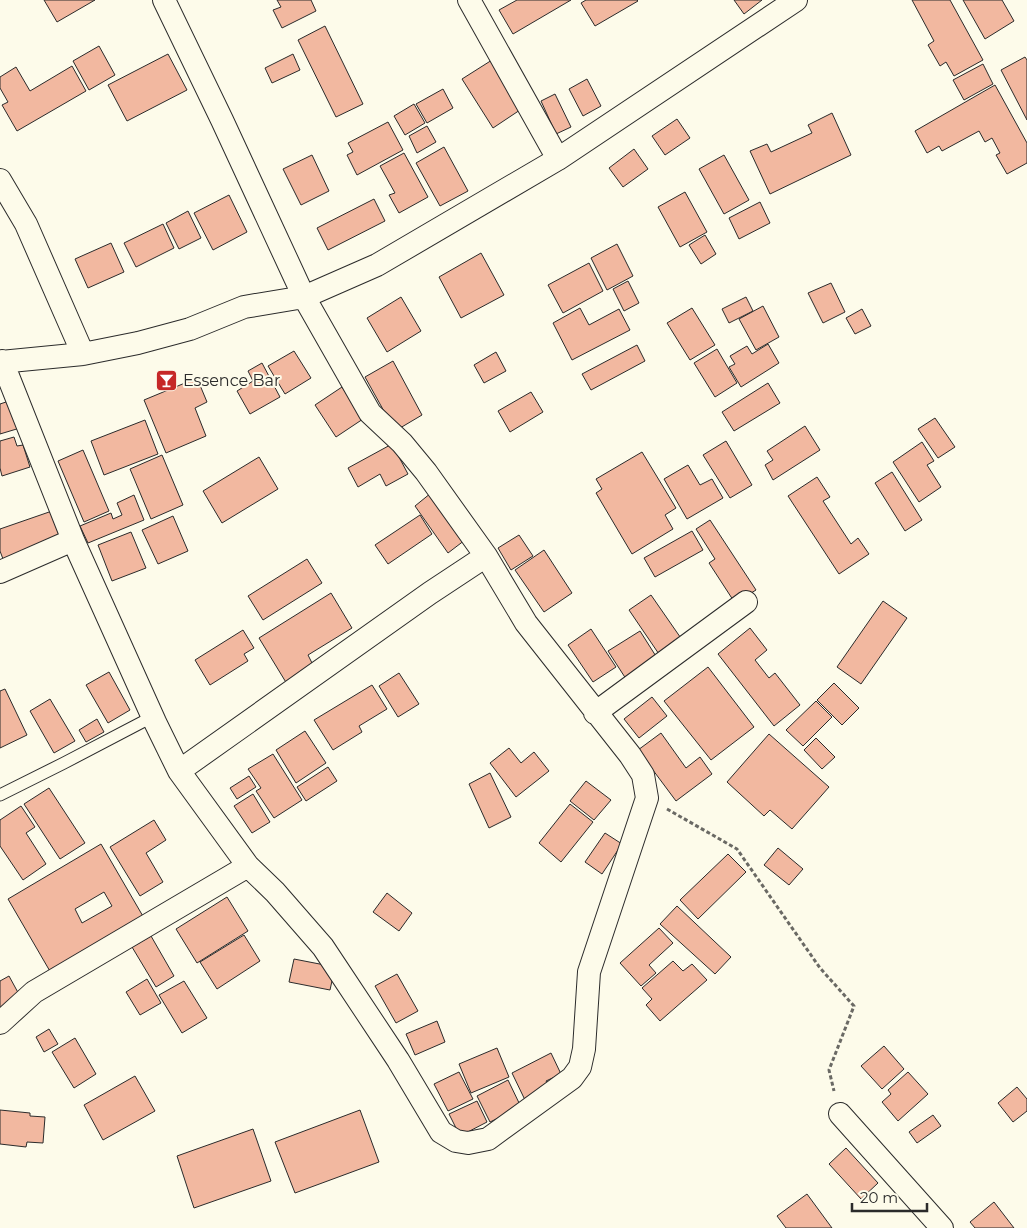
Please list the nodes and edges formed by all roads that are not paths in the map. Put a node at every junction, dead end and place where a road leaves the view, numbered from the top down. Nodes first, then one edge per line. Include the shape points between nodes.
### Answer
1 (164, 0) edge
2 (469, 0) edge
3 (796, 0) edge
4 (558, 159) junction
5 (0, 180) edge
6 (304, 297) junction
7 (83, 354) junction
8 (1, 362) edge
9 (73, 540) junction
10 (486, 556) junction
11 (0, 572) edge
12 (746, 602) dead end
13 (595, 713) junction
14 (152, 717) junction
15 (179, 770) junction
16 (0, 795) edge
17 (248, 866) junction
18 (0, 1023) edge
19 (840, 1114) road end
20 (942, 1228) edge

1 - 6 street
2 - 4 street
3 - 4 street
4 - 6 street via 377,264
5 - 7 street via 26,224
6 - 7 street via 244,307 190,329
6 - 10 street via 370,413 402,443 426,472
7 - 8 street
8 - 9 street
9 - 11 street
9 - 14 street
10 - 13 street via 526,623
10 - 15 street
12 - 13 street
13 - 17 street via 643,775 647,798 589,972 580,1067 572,1078 488,1139 468,1143 456,1141 441,1132 323,947
14 - 15 street
14 - 16 lane
15 - 17 street
17 - 18 street via 34,992
19 - 20 street

